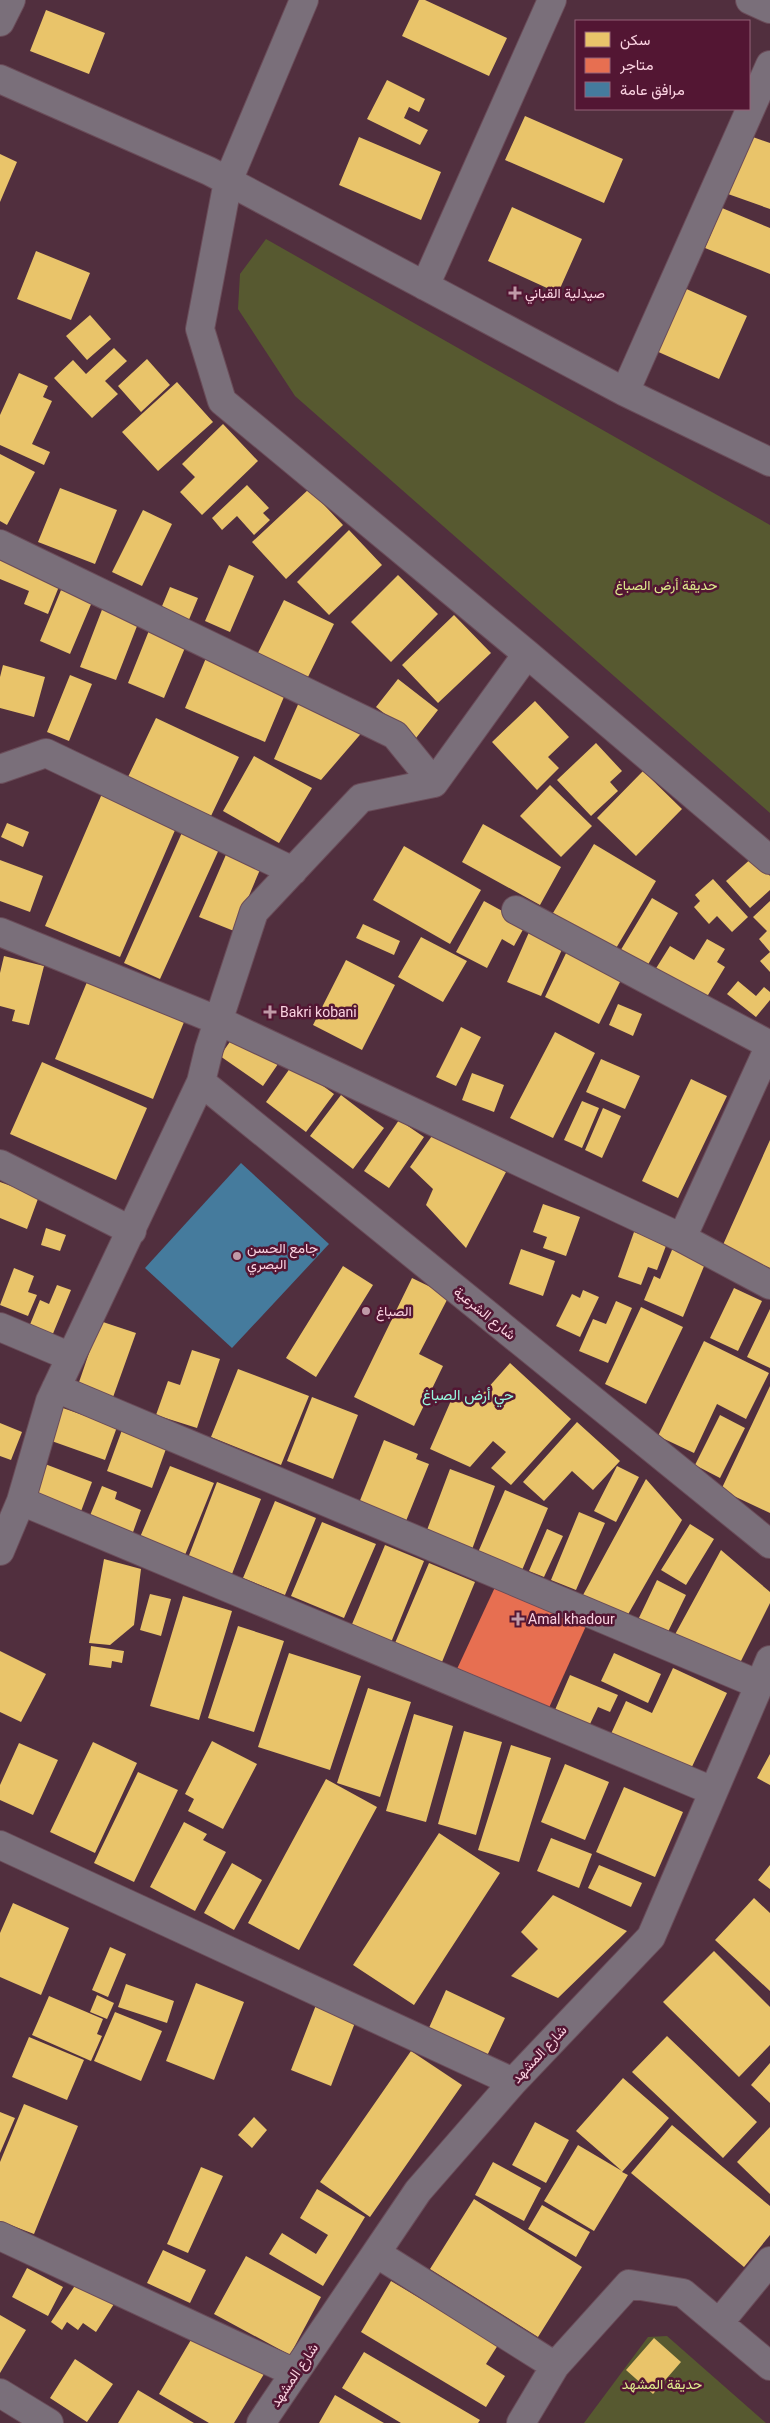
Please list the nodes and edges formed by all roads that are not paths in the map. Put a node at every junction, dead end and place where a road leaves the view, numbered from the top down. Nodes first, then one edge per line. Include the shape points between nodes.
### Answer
1 (11, 0) edge
2 (304, 0) edge
3 (552, 0) edge
4 (750, 0) edge
5 (770, 9) edge
6 (0, 22) edge
7 (770, 65) edge
8 (0, 79) edge
9 (750, 110) edge
10 (750, 110) edge
11 (228, 181) junction
12 (425, 286) junction
13 (624, 392) junction
14 (770, 462) edge
15 (0, 544) edge
16 (527, 654) junction
17 (0, 769) edge
18 (434, 783) junction
19 (770, 860) edge
20 (293, 871) junction
21 (516, 910) dead end
22 (0, 932) edge
23 (219, 1021) junction
24 (770, 1045) edge
25 (201, 1082) junction
26 (0, 1164) edge
27 (132, 1230) junction
28 (682, 1238) junction
29 (770, 1285) edge
30 (0, 1327) edge
31 (71, 1358) junction
32 (56, 1388) junction
33 (21, 1501) junction
34 (770, 1544) edge
35 (0, 1551) edge
36 (770, 1660) edge
37 (760, 1685) junction
38 (713, 1791) junction
39 (0, 1845) edge
40 (513, 2082) junction
41 (0, 2236) edge
42 (376, 2253) junction
43 (770, 2262) edge
44 (719, 2323) junction
45 (555, 2366) junction
46 (770, 2366) edge
47 (296, 2373) junction
48 (0, 2393) edge
49 (49, 2423) edge
50 (261, 2423) edge
51 (521, 2423) edge

1 - 6 street
2 - 11 street
3 - 12 street
4 - 5 street
7 - 9 street
8 - 11 street
10 - 13 street
11 - 12 street
11 - 16 street via 200,329 222,401
12 - 13 street
13 - 14 street
15 - 18 street via 395,735
16 - 18 street
16 - 19 street
17 - 20 street via 46,753
18 - 20 street via 361,798
20 - 23 street via 254,912
21 - 24 street
22 - 23 street
23 - 25 street
23 - 28 street
24 - 28 street
25 - 27 street
25 - 34 street, شارع الشرعية
26 - 27 street
27 - 31 street
28 - 29 street
30 - 31 street
31 - 32 street
32 - 33 street
32 - 37 street
33 - 35 street
33 - 38 street
36 - 37 street, شارع المشهد
37 - 38 street, شارع المشهد
38 - 40 street, شارع المشهد via 651,1937
39 - 40 street
40 - 42 street, شارع المشهد via 418,2191
41 - 47 street
42 - 45 street
42 - 47 street, شارع المشهد
43 - 44 street
44 - 45 street via 683,2293 629,2284
44 - 46 street
45 - 51 street
47 - 50 street, شارع المشهد
48 - 49 street

